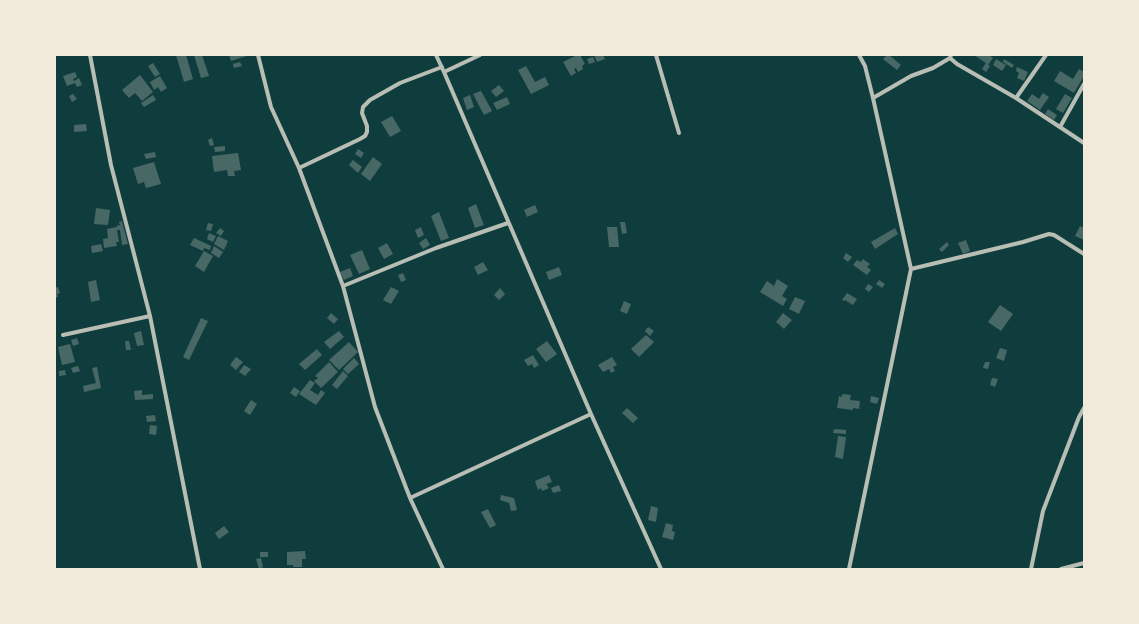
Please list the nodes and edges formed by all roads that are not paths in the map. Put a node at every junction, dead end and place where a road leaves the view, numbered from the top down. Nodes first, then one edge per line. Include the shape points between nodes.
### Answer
1 (90, 55) edge
2 (258, 55) edge
3 (436, 55) edge
4 (480, 55) edge
5 (656, 55) edge
6 (859, 55) edge
7 (1046, 55) edge
8 (951, 56) edge
9 (442, 67) junction
10 (444, 72) junction
11 (1084, 84) edge
12 (873, 98) junction
13 (1016, 98) junction
14 (1060, 128) junction
15 (679, 133) dead end
16 (1084, 143) edge
17 (299, 168) junction
18 (508, 223) junction
19 (1084, 254) edge
20 (911, 269) junction
21 (344, 286) junction
22 (150, 316) junction
23 (63, 335) dead end
24 (1084, 408) edge
25 (591, 414) junction
26 (410, 498) junction
27 (1084, 563) edge
28 (200, 569) edge
29 (443, 569) edge
30 (661, 569) edge
31 (849, 569) edge
32 (1031, 569) edge
33 (1061, 569) edge

1 - 22 street via 111,165
2 - 17 street via 270,107
3 - 9 street
4 - 10 street
5 - 15 street
6 - 12 street via 865,66
7 - 13 street
8 - 12 street via 933,68 910,76
8 - 13 street via 957,64
9 - 10 street
9 - 17 street via 400,83 370,100 363,107 362,113 367,126 365,136
10 - 18 street
11 - 14 street
12 - 20 street
13 - 14 street
14 - 16 street
17 - 21 street
18 - 21 street via 436,248
18 - 25 street
19 - 20 street via 1049,234
20 - 31 street
21 - 26 street via 375,407
22 - 23 street
22 - 28 street
24 - 32 street via 1043,511
25 - 26 street
25 - 30 street
26 - 29 street
27 - 33 street

